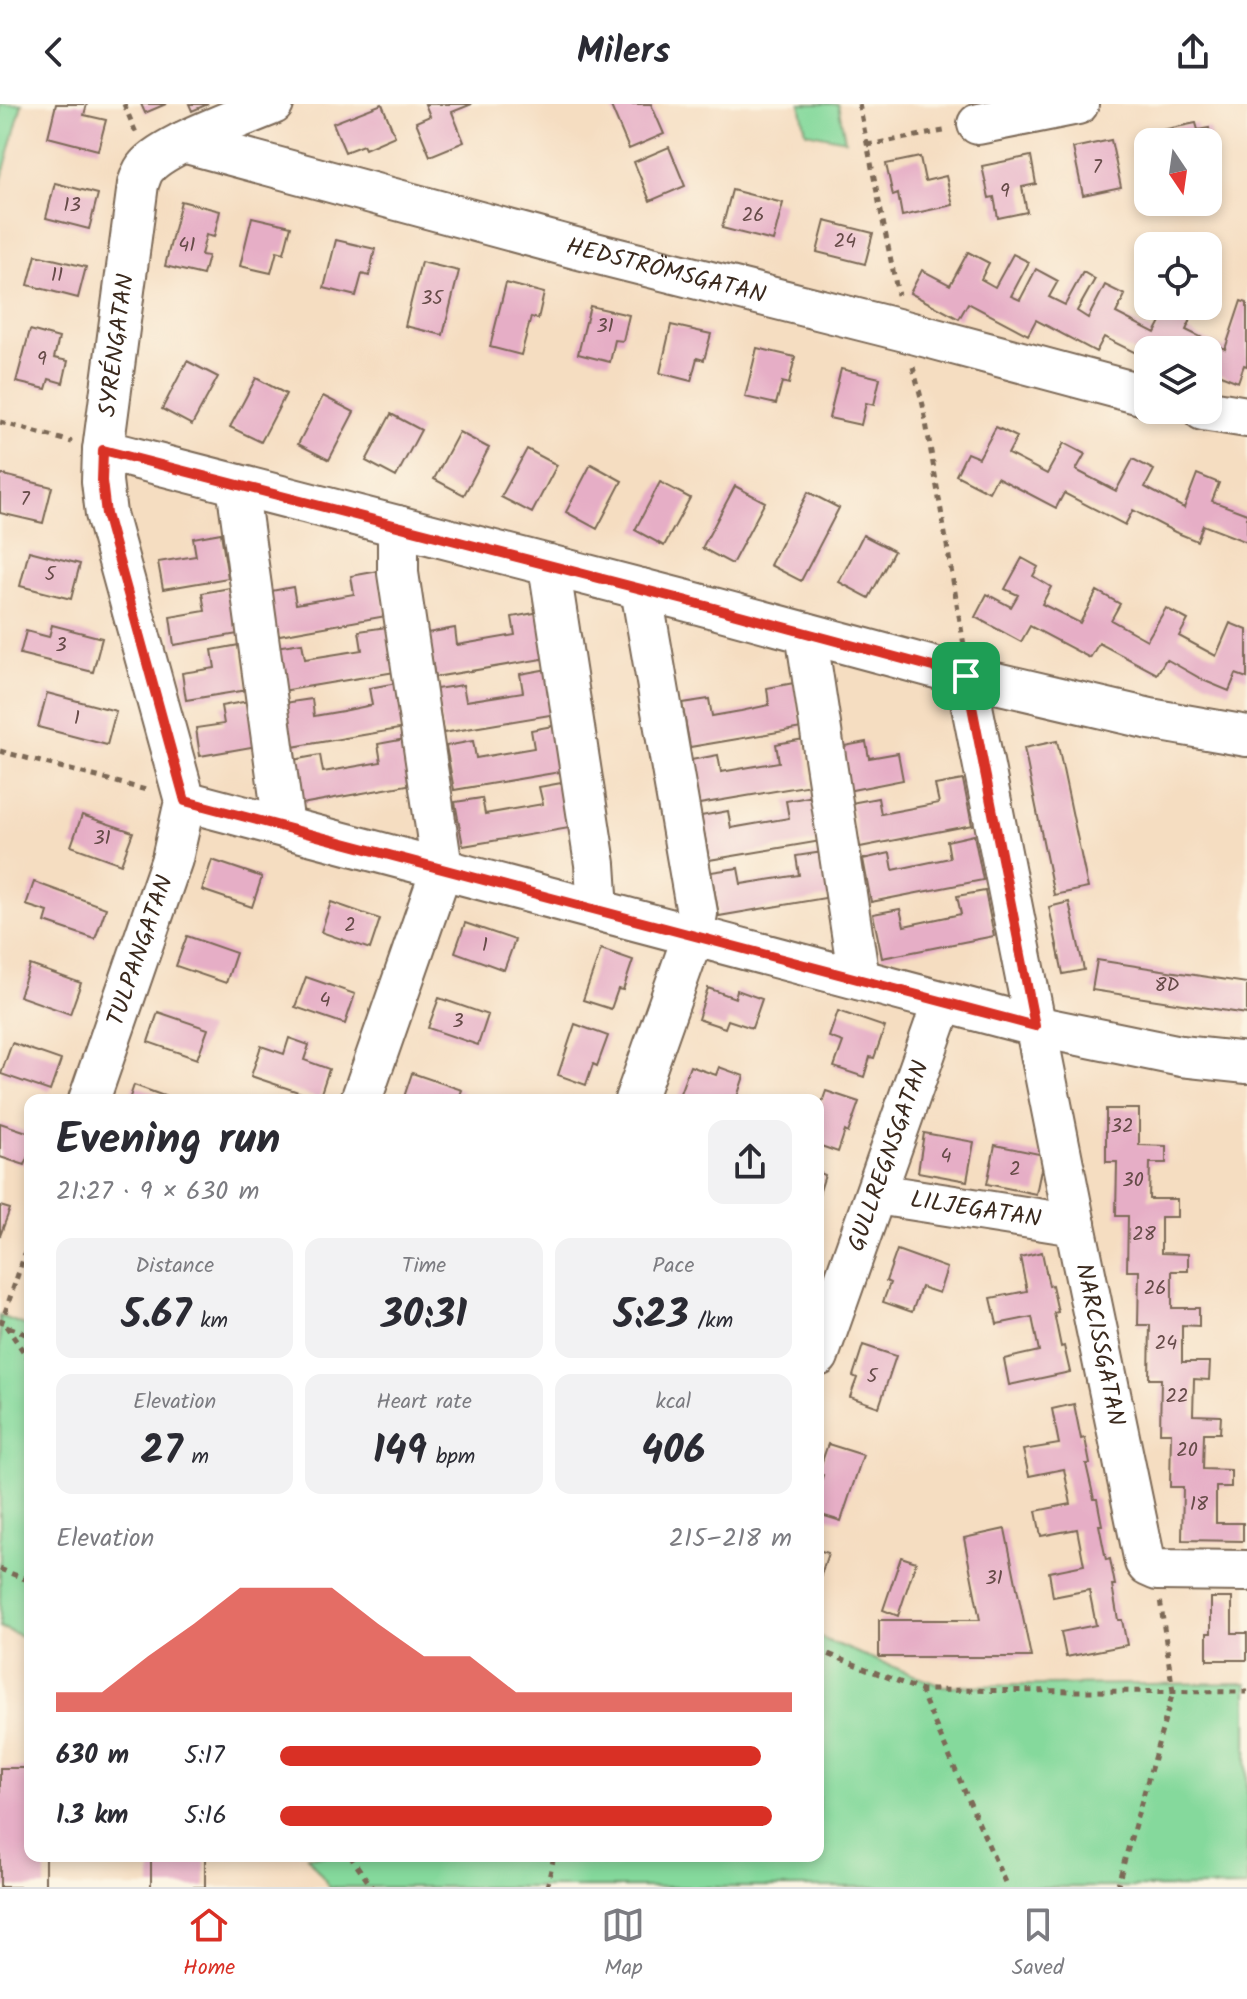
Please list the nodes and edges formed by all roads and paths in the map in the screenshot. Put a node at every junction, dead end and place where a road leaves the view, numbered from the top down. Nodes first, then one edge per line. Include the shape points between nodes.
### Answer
1 (273, 104) edge
2 (859, 104) edge
3 (1078, 104) edge
4 (978, 124) joint
5 (183, 142) junction
6 (867, 145) junction
7 (905, 331) junction
8 (1134, 392) edge
9 (1222, 413) edge
10 (1247, 417) edge
11 (0, 422) edge
12 (103, 450) junction
13 (237, 485) junction
14 (398, 526) junction
15 (549, 565) junction
16 (641, 589) junction
17 (806, 633) junction
18 (966, 676) junction
19 (1247, 736) edge
20 (0, 751) edge
21 (185, 801) junction
22 (284, 826) junction
23 (442, 868) junction
24 (598, 910) junction
25 (693, 936) junction
26 (859, 979) junction
27 (943, 1002) junction
28 (1035, 1026) junction
29 (1247, 1063) edge
30 (91, 1094) edge
31 (363, 1094) edge
32 (637, 1094) edge
33 (877, 1194) junction
34 (1075, 1225) junction
35 (24, 1257) edge
36 (2, 1324) edge
37 (24, 1333) edge
38 (824, 1340) edge
39 (24, 1353) edge
40 (0, 1569) edge
41 (1157, 1570) junction
42 (1247, 1571) edge
43 (24, 1579) edge
44 (824, 1652) edge
45 (920, 1690) junction
46 (1173, 1692) junction
47 (1247, 1692) edge
48 (354, 1862) edge
49 (553, 1862) edge
50 (372, 1887) edge
51 (547, 1887) edge
52 (1007, 1887) edge
53 (1117, 1887) edge

1 - 5 street
2 - 6 path
3 - 4 street
4 - 6 path
5 - 7 street, HEDSTRÖMSGATAN
5 - 12 street, SYRÉNGATAN via 145,168 138,184
6 - 7 path
7 - 8 street, HEDSTRÖMSGATAN
7 - 18 path via 923,405
9 - 10 street
11 - 12 path
12 - 13 street
12 - 21 street, SYRÉNGATAN via 106,514
13 - 14 street
13 - 22 street
14 - 15 street
14 - 23 street via 398,573
15 - 16 street
15 - 24 street
16 - 17 street
16 - 25 street via 697,913
17 - 18 street
17 - 26 street
18 - 19 street
18 - 28 street, NARCISSGATAN
20 - 21 path
21 - 22 street
21 - 30 street, TULPANGATAN via 172,859
22 - 23 street
23 - 24 street
23 - 31 street
24 - 25 street
25 - 26 street
25 - 32 street
26 - 27 street
27 - 28 street
27 - 33 street, GULLREGNSGATAN
28 - 29 street via 1181,1056
28 - 34 street, NARCISSGATAN
33 - 34 street, LILJEGATAN
33 - 38 street, GULLREGNSGATAN
34 - 41 street, NARCISSGATAN via 1142,1550 1148,1566
35 - 36 path
36 - 37 path
36 - 39 path
40 - 43 path
41 - 42 street
41 - 46 path
44 - 45 path
45 - 46 path
45 - 52 path
46 - 47 path
46 - 53 path
48 - 50 path
49 - 51 path

